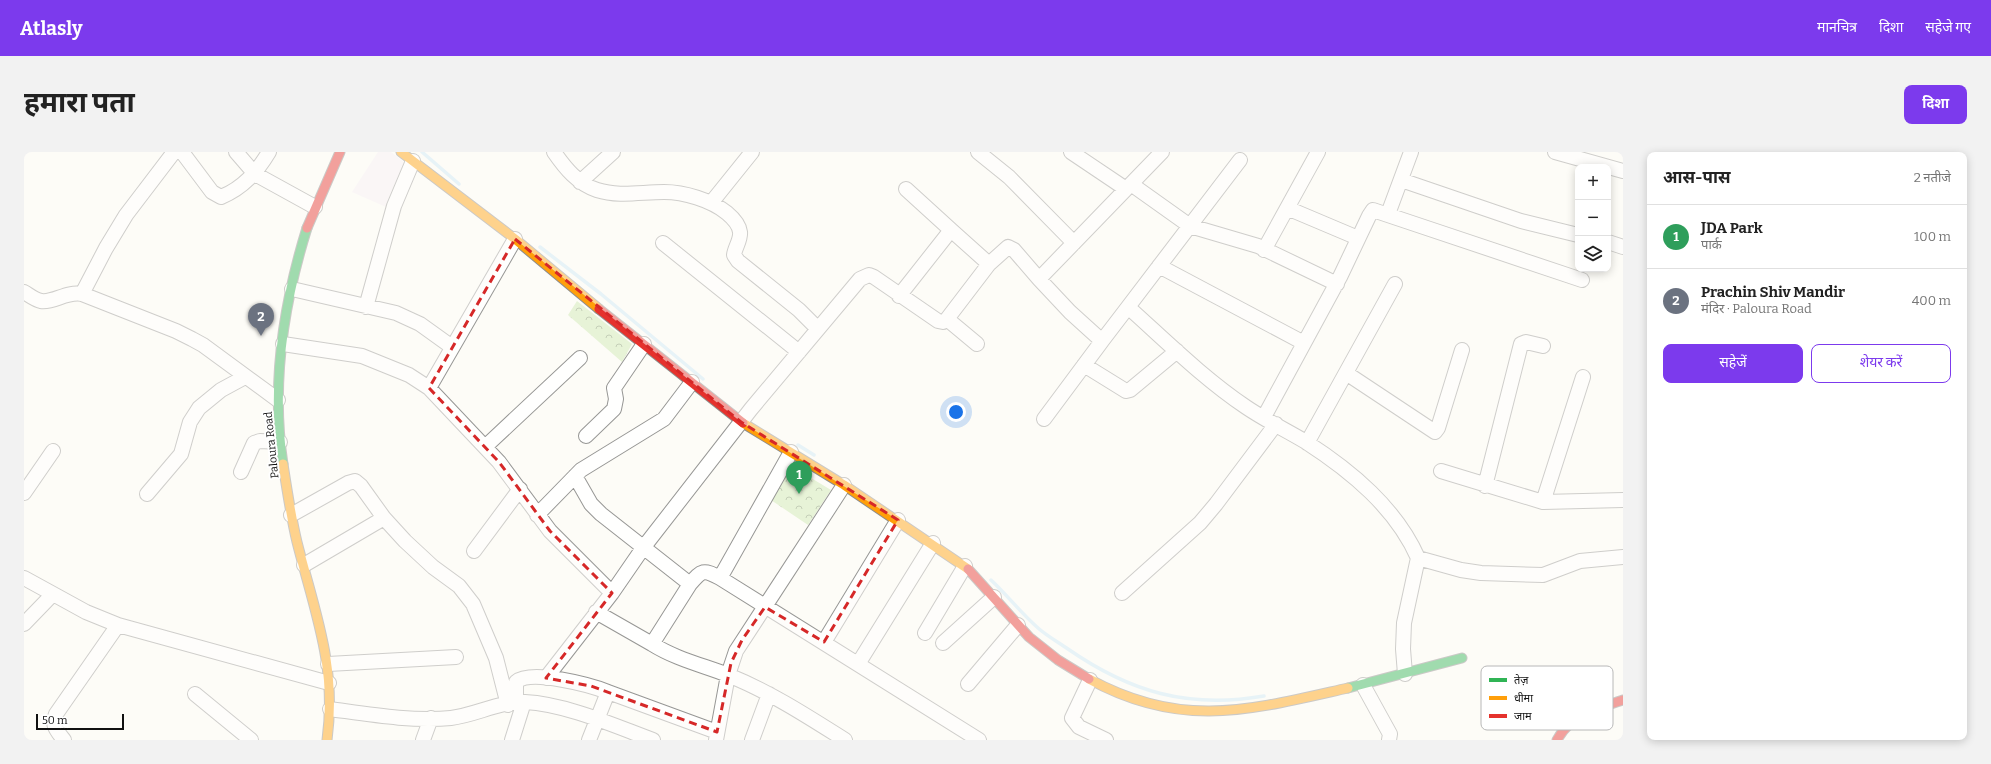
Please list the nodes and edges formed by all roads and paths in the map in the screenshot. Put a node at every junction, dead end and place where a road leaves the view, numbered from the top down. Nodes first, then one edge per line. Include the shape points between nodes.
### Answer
1 (174, 152) edge
2 (182, 152) edge
3 (236, 152) edge
4 (269, 152) edge
5 (340, 152) edge
6 (401, 152) edge
7 (554, 152) edge
8 (612, 152) edge
9 (752, 152) edge
10 (978, 152) edge
11 (1071, 152) edge
12 (1162, 152) edge
13 (1318, 152) edge
14 (1411, 152) edge
15 (1555, 152) edge
16 (1240, 160) dead end
17 (413, 161) junction
18 (1623, 170) edge
19 (255, 174) junction
20 (1401, 180) junction
21 (580, 182) junction
22 (1129, 186) junction
23 (906, 189) dead end
24 (710, 203) junction
25 (315, 207) junction
26 (1287, 208) junction
27 (1388, 214) junction
28 (1190, 226) junction
29 (951, 230) junction
30 (1575, 234) edge
31 (1358, 238) junction
32 (515, 239) junction
33 (663, 243) dead end
34 (1074, 243) junction
35 (1611, 243) edge
36 (1623, 247) edge
37 (1264, 250) junction
38 (989, 264) junction
39 (1159, 266) junction
40 (1039, 279) junction
41 (1582, 280) dead end
42 (1337, 284) junction
43 (1395, 284) dead end
44 (292, 289) junction
45 (82, 294) junction
46 (899, 296) junction
47 (26, 297) edge
48 (366, 307) junction
49 (1128, 307) junction
50 (947, 319) junction
51 (818, 329) junction
52 (1102, 341) junction
53 (1304, 342) junction
54 (283, 344) junction
55 (644, 344) junction
56 (977, 344) dead end
57 (1543, 346) dead end
58 (452, 347) junction
59 (1462, 350) dead end
60 (1177, 351) junction
61 (799, 352) junction
62 (580, 358) dead end
63 (1084, 365) junction
64 (1346, 373) junction
65 (1583, 376) dead end
66 (245, 377) junction
67 (692, 382) junction
68 (428, 388) junction
69 (278, 400) junction
70 (745, 417) junction
71 (1264, 417) junction
72 (1044, 419) dead end
73 (1276, 424) junction
74 (586, 436) dead end
75 (280, 442) junction
76 (1306, 443) junction
77 (486, 446) junction
78 (53, 451) dead end
79 (791, 452) junction
80 (1441, 471) dead end
81 (241, 472) dead end
82 (575, 476) junction
83 (844, 485) junction
84 (1485, 486) junction
85 (520, 489) junction
86 (24, 493) edge
87 (147, 494) dead end
88 (1623, 500) edge
89 (1543, 502) junction
90 (292, 515) junction
91 (537, 515) junction
92 (384, 518) junction
93 (898, 520) junction
94 (932, 543) junction
95 (643, 548) junction
96 (474, 551) dead end
97 (1623, 557) edge
98 (1418, 558) junction
99 (304, 565) junction
100 (965, 566) junction
101 (24, 578) edge
102 (720, 578) junction
103 (690, 584) junction
104 (612, 593) junction
105 (1122, 593) dead end
106 (53, 594) junction
107 (994, 597) junction
108 (765, 607) junction
109 (596, 612) junction
110 (24, 624) edge
111 (1018, 625) junction
112 (118, 626) junction
113 (925, 633) dead end
114 (824, 642) junction
115 (943, 643) dead end
116 (652, 644) junction
117 (456, 658) dead end
118 (1462, 658) dead end
119 (328, 664) junction
120 (858, 664) junction
121 (1405, 674) junction
122 (728, 675) junction
123 (546, 678) junction
124 (1090, 680) junction
125 (329, 683) junction
126 (968, 684) dead end
127 (1363, 685) junction
128 (608, 692) junction
129 (195, 694) dead end
130 (769, 694) junction
131 (1623, 700) edge
132 (516, 703) junction
133 (1613, 704) edge
134 (330, 709) junction
135 (431, 718) junction
136 (599, 719) junction
137 (1564, 730) edge
138 (716, 736) edge
139 (64, 740) edge
140 (251, 740) edge
141 (327, 740) edge
142 (423, 740) edge
143 (512, 740) edge
144 (589, 740) edge
145 (653, 740) edge
146 (752, 740) edge
147 (845, 740) edge
148 (978, 740) edge
149 (1106, 740) edge
150 (1390, 740) edge
151 (1557, 740) edge

1 - 45 street via 120,225
2 - 19 street via 212,192 221,197
3 - 19 street
4 - 19 street
5 - 25 street, Paloura Road
6 - 17 street
7 - 21 street
8 - 21 street
9 - 24 street
10 - 34 street via 1009,177
11 - 22 street
12 - 22 street
13 - 26 street
14 - 20 street
15 - 18 street
16 - 28 street
17 - 32 street
17 - 48 street via 394,206
19 - 25 street
20 - 27 street
20 - 30 street via 1521,221
21 - 24 street via 610,193 673,192
22 - 28 street
22 - 34 street
23 - 29 street
24 - 51 street via 721,208 737,224 740,238 734,255 738,260
25 - 44 street, Paloura Road
26 - 31 street
26 - 37 street
27 - 31 street via 1371,212
27 - 41 street
28 - 37 street
28 - 39 street
29 - 38 street
29 - 46 street
31 - 42 street
32 - 55 street
32 - 58 street
33 - 61 street
34 - 40 street
35 - 36 street
37 - 42 street
38 - 40 street via 1004,249 1011,248
38 - 50 street
39 - 49 street
39 - 53 street
40 - 52 street
42 - 53 street
43 - 64 street
44 - 48 street
44 - 54 street, Paloura Road
45 - 47 street via 70,293 47,301
45 - 66 street via 182,334 203,345
46 - 50 street via 938,321 943,322
46 - 51 street via 874,277 865,276
48 - 58 street via 408,318
49 - 52 street
49 - 60 street
50 - 56 street
51 - 61 street
52 - 63 street
53 - 71 street
54 - 68 street via 362,356 408,375
54 - 69 street, Paloura Road
55 - 67 street
55 - 74 street via 614,388 614,409
57 - 84 street via 1526,342 1522,344
58 - 68 street
59 - 64 street via 1434,432
60 - 63 street via 1126,391
60 - 71 street via 1224,391
61 - 70 street
62 - 77 street
63 - 72 street
64 - 76 street
65 - 89 street
66 - 69 street
66 - 87 street via 221,390 199,408 190,422 181,454
67 - 70 street
67 - 82 street via 658,424 592,462
68 - 77 street
69 - 75 street, Paloura Road
70 - 79 street
70 - 95 street
71 - 73 street
73 - 76 street
73 - 105 street via 1200,523
75 - 81 street via 254,443
75 - 90 street, Paloura Road
76 - 98 street via 1334,462 1381,502 1404,530
77 - 85 street
78 - 86 street
79 - 83 street
79 - 102 street
80 - 84 street
82 - 91 street
82 - 95 street via 591,504
83 - 93 street
83 - 108 street
84 - 89 street
85 - 91 street
85 - 96 street
88 - 89 street
90 - 92 street via 355,481
90 - 99 street, Paloura Road
91 - 104 street
92 - 99 street
92 - 132 street via 433,567 459,586 473,604
93 - 94 street
93 - 114 street
94 - 100 street
94 - 120 street
95 - 103 street
95 - 104 street
97 - 98 street via 1580,561 1542,576 1474,572
98 - 121 street via 1404,623
99 - 119 street, Paloura Road
100 - 107 street
100 - 113 street
101 - 106 street
102 - 103 street via 706,571 700,572
102 - 108 street
103 - 116 street
104 - 109 street
106 - 110 street
106 - 112 street
107 - 111 street
107 - 115 street
108 - 114 street
108 - 122 street via 736,651
109 - 116 street
109 - 123 street
111 - 124 street via 1038,645
111 - 126 street
112 - 125 street
112 - 139 street via 56,714 54,726
114 - 120 street
116 - 122 street via 698,666
117 - 119 street
118 - 121 street
119 - 125 street, Paloura Road
120 - 148 street
121 - 127 street
122 - 130 street
122 - 138 street
123 - 128 street via 580,683
123 - 132 street via 519,680 515,686
124 - 127 street via 1124,696 1156,705 1216,712 1256,707
124 - 149 street via 1072,718 1079,727
125 - 134 street, Paloura Road
127 - 150 street via 1390,734
128 - 136 street
128 - 138 street
129 - 140 street
130 - 146 street
130 - 147 street
131 - 133 street
132 - 135 street via 451,718
132 - 136 street via 553,707
132 - 143 street
134 - 135 street
134 - 141 street, Paloura Road
135 - 142 street
136 - 144 street
136 - 145 street
137 - 151 street

